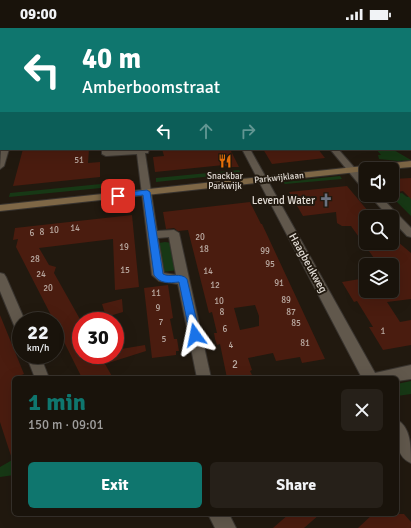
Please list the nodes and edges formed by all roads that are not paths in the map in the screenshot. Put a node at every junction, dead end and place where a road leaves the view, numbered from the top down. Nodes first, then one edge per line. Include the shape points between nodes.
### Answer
1 (5, 150) edge
2 (106, 150) edge
3 (143, 150) edge
4 (247, 150) edge
5 (335, 150) edge
6 (411, 164) edge
7 (0, 166) edge
8 (352, 170) junction
9 (359, 178) edge
10 (263, 180) junction
11 (146, 192) junction
12 (381, 202) edge
13 (0, 208) edge
14 (411, 234) edge
15 (152, 235) junction
16 (0, 277) edge
17 (183, 279) junction
18 (15, 312) edge
19 (37, 364) edge
20 (411, 372) edge
21 (41, 376) edge
22 (204, 376) edge
23 (369, 376) edge
24 (390, 376) edge
25 (399, 432) edge
26 (411, 454) edge
27 (219, 516) edge
28 (226, 528) edge

1 - 7 street
2 - 3 street via 106,154
3 - 11 street
4 - 10 street, Haagbeukweg
5 - 8 street
6 - 8 street, Parkwijklaan
8 - 9 street
8 - 10 street, Parkwijklaan
10 - 11 street, Parkwijklaan
10 - 23 street, Haagbeukweg
11 - 13 street, Parkwijklaan
11 - 15 street
12 - 14 street
15 - 17 street via 158,275 161,278
15 - 17 street via 174,233
16 - 18 street
17 - 22 street
19 - 21 street
20 - 24 street
25 - 26 street
27 - 28 street

